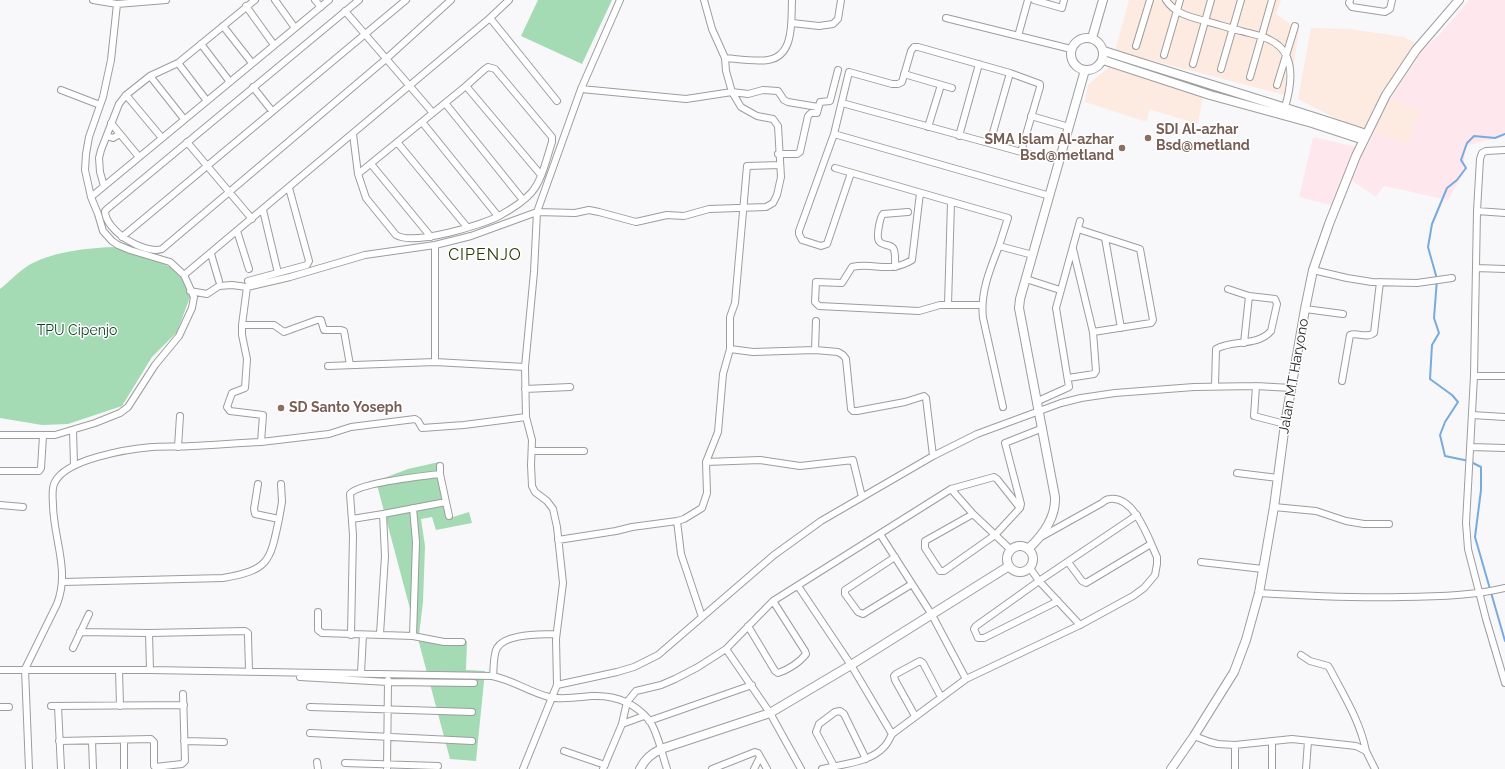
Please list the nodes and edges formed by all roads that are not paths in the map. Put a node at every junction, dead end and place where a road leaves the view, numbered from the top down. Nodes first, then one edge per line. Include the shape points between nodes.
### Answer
1 (93, 0) edge
2 (166, 0) edge
3 (255, 0) edge
4 (275, 0) edge
5 (315, 0) edge
6 (329, 0) edge
7 (359, 0) edge
8 (406, 0) edge
9 (451, 0) edge
10 (509, 0) edge
11 (620, 0) edge
12 (704, 0) edge
13 (792, 0) edge
14 (841, 0) edge
15 (1028, 0) edge
16 (1034, 0) edge
17 (1064, 0) edge
18 (1104, 0) edge
19 (1150, 0) edge
20 (1166, 0) edge
21 (1180, 0) edge
22 (1211, 0) edge
23 (1241, 0) edge
24 (1272, 0) edge
25 (1350, 0) edge
26 (1392, 0) edge
27 (1459, 0) edge
28 (117, 4) junction
29 (246, 6) junction
30 (321, 7) junction
31 (1177, 10) junction
32 (345, 11) junction
33 (490, 18) junction
34 (946, 18) dead end
35 (1205, 21) junction
36 (792, 23) junction
37 (223, 26) junction
38 (1295, 26) dead end
39 (295, 28) junction
40 (1232, 29) junction
41 (365, 34) junction
42 (1018, 36) junction
43 (1262, 36) junction
44 (1092, 38) junction
45 (201, 44) junction
46 (274, 45) junction
47 (1136, 46) dead end
48 (1071, 49) junction
49 (1104, 51) junction
50 (1287, 54) junction
51 (1164, 55) dead end
52 (725, 58) junction
53 (386, 59) junction
54 (1103, 60) junction
55 (178, 63) junction
56 (252, 63) junction
57 (979, 64) junction
58 (1193, 64) dead end
59 (1221, 69) dead end
60 (838, 70) dead end
61 (1085, 70) junction
62 (1010, 73) junction
63 (904, 74) junction
64 (150, 76) junction
65 (1250, 77) dead end
66 (230, 82) junction
67 (1186, 82) junction
68 (941, 85) junction
69 (1277, 85) dead end
70 (410, 86) junction
71 (466, 86) junction
72 (253, 87) junction
73 (581, 88) junction
74 (952, 88) dead end
75 (61, 90) dead end
76 (732, 92) junction
77 (126, 95) junction
78 (207, 101) junction
79 (558, 101) dead end
80 (445, 103) junction
81 (842, 103) junction
82 (100, 105) junction
83 (818, 107) junction
84 (1285, 107) junction
85 (272, 111) junction
86 (433, 113) junction
87 (1032, 116) junction
88 (184, 119) junction
89 (422, 122) junction
90 (111, 123) junction
91 (1069, 127) junction
92 (928, 128) junction
93 (120, 134) junction
94 (353, 134) junction
95 (834, 134) junction
96 (107, 136) junction
97 (959, 136) junction
98 (1365, 137) junction
99 (162, 138) junction
100 (187, 142) junction
101 (398, 142) junction
102 (990, 144) junction
103 (1505, 150) edge
104 (1021, 152) junction
105 (778, 154) junction
106 (1036, 156) dead end
107 (139, 157) junction
108 (371, 164) junction
109 (780, 165) junction
110 (207, 166) junction
111 (835, 168) dead end
112 (851, 173) junction
113 (358, 174) junction
114 (541, 175) junction
115 (104, 186) junction
116 (289, 188) junction
117 (228, 192) junction
118 (920, 193) junction
119 (1050, 196) junction
120 (91, 197) junction
121 (523, 200) junction
122 (951, 202) junction
123 (744, 208) junction
124 (263, 210) junction
125 (1477, 211) junction
126 (537, 212) junction
127 (908, 212) dead end
128 (1505, 212) edge
129 (498, 216) junction
130 (252, 219) junction
131 (1080, 220) dead end
132 (467, 227) junction
133 (1078, 229) junction
134 (237, 231) junction
135 (122, 237) junction
136 (431, 237) junction
137 (1105, 238) junction
138 (435, 245) junction
139 (999, 246) junction
140 (1073, 248) junction
141 (211, 254) junction
142 (1033, 255) junction
143 (895, 267) junction
144 (1476, 268) junction
145 (1505, 268) edge
146 (248, 270) dead end
147 (1313, 270) junction
148 (278, 273) junction
149 (184, 276) junction
150 (1452, 278) dead end
151 (1026, 279) junction
152 (219, 281) dead end
153 (1380, 282) junction
154 (248, 284) junction
155 (1228, 289) dead end
156 (1060, 290) junction
157 (190, 291) junction
158 (1249, 296) junction
159 (948, 305) junction
160 (982, 305) junction
161 (1305, 309) junction
162 (1343, 314) dead end
163 (816, 321) dead end
164 (242, 325) junction
165 (1121, 328) junction
166 (1093, 332) junction
167 (1244, 343) junction
168 (730, 349) junction
169 (815, 350) junction
170 (435, 362) junction
171 (350, 365) junction
172 (328, 366) dead end
173 (524, 367) junction
174 (1474, 376) junction
175 (1505, 376) edge
176 (1068, 378) junction
177 (1342, 381) dead end
178 (1215, 386) junction
179 (1256, 386) junction
180 (570, 388) dead end
181 (1291, 388) junction
182 (525, 389) junction
183 (1038, 401) junction
184 (1003, 407) dead end
185 (1039, 410) junction
186 (1472, 415) junction
187 (180, 416) dead end
188 (526, 416) junction
189 (1505, 417) edge
190 (1285, 424) junction
191 (1043, 428) junction
192 (72, 430) junction
193 (0, 435) edge
194 (43, 436) junction
195 (262, 442) junction
196 (178, 447) junction
197 (1471, 447) junction
198 (1505, 448) edge
199 (532, 451) junction
200 (584, 451) dead end
201 (933, 456) junction
202 (706, 462) junction
203 (74, 465) junction
204 (440, 466) dead end
205 (0, 471) edge
206 (1237, 473) dead end
207 (440, 474) junction
208 (1278, 478) junction
209 (258, 484) dead end
210 (281, 484) dead end
211 (951, 489) junction
212 (862, 497) junction
213 (446, 502) junction
214 (0, 505) edge
215 (23, 507) dead end
216 (1274, 507) junction
217 (413, 508) junction
218 (1020, 508) junction
219 (383, 514) junction
220 (973, 514) junction
221 (1137, 515) junction
222 (449, 516) dead end
223 (352, 519) junction
224 (280, 520) junction
225 (677, 521) junction
226 (1389, 524) dead end
227 (880, 534) junction
228 (995, 535) junction
229 (1041, 537) junction
230 (558, 540) junction
231 (1151, 544) junction
232 (1028, 549) junction
233 (1011, 550) junction
234 (895, 557) junction
235 (1068, 562) junction
236 (1201, 562) dead end
237 (1009, 566) junction
238 (1030, 568) junction
239 (1263, 569) junction
240 (1038, 581) junction
241 (63, 582) junction
242 (912, 584) junction
243 (798, 586) junction
244 (1505, 588) edge
245 (1483, 592) junction
246 (1259, 593) junction
247 (772, 601) junction
248 (1058, 601) junction
249 (318, 612) dead end
250 (89, 614) dead end
251 (932, 615) junction
252 (702, 617) junction
253 (1080, 625) junction
254 (748, 626) junction
255 (80, 632) junction
256 (149, 633) junction
257 (380, 634) junction
258 (556, 634) junction
259 (351, 635) junction
260 (363, 635) junction
261 (413, 636) junction
262 (462, 642) dead end
263 (73, 648) dead end
264 (726, 649) junction
265 (1301, 655) dead end
266 (851, 665) junction
267 (25, 669) junction
268 (0, 670) edge
269 (119, 670) junction
270 (150, 670) junction
271 (249, 671) junction
272 (361, 673) junction
273 (389, 674) junction
274 (493, 676) junction
275 (300, 677) dead end
276 (966, 679) junction
277 (388, 682) junction
278 (474, 683) dead end
279 (1505, 683) edge
280 (556, 685) junction
281 (752, 686) junction
282 (183, 694) dead end
283 (941, 697) junction
284 (551, 698) junction
285 (628, 702) junction
286 (184, 705) junction
287 (50, 706) dead end
288 (58, 706) junction
289 (120, 706) junction
290 (0, 707) edge
291 (9, 707) dead end
292 (310, 707) dead end
293 (387, 709) junction
294 (472, 712) dead end
295 (770, 713) junction
296 (644, 716) junction
297 (915, 716) junction
298 (649, 721) junction
299 (622, 724) junction
300 (310, 733) dead end
301 (892, 734) junction
302 (1194, 736) junction
303 (387, 737) junction
304 (59, 740) junction
305 (124, 740) junction
306 (184, 740) junction
307 (92, 741) junction
308 (472, 741) dead end
309 (1272, 741) junction
310 (1308, 741) junction
311 (224, 742) dead end
312 (1235, 744) junction
313 (661, 749) junction
314 (564, 751) dead end
315 (1366, 751) junction
316 (760, 757) junction
317 (866, 759) junction
318 (317, 762) dead end
319 (345, 763) dead end
320 (387, 766) edge
321 (438, 766) dead end
322 (834, 766) junction
323 (604, 767) edge
324 (719, 768) edge
325 (29, 769) edge
326 (61, 769) edge
327 (93, 769) edge
328 (124, 769) edge
329 (318, 769) edge
330 (523, 769) edge
331 (640, 769) edge
332 (667, 769) edge
333 (712, 769) edge
334 (754, 769) edge
335 (766, 769) edge
336 (801, 769) edge
337 (822, 769) edge
338 (1171, 769) edge
339 (1235, 769) edge
340 (1272, 769) edge
341 (1306, 769) edge
342 (1374, 769) edge

1 - 28 street
2 - 28 street
3 - 29 street
4 - 39 street
5 - 30 street
6 - 30 street
7 - 32 street
8 - 41 street
9 - 53 street
10 - 33 street
11 - 73 street
12 - 52 street via 712,29
13 - 36 street
14 - 36 street via 838,19 834,24 819,26
15 - 42 street
16 - 17 street via 1062,8
18 - 44 street
19 - 47 street
20 - 31 street
21 - 31 street
22 - 35 street
23 - 40 street
24 - 43 street
25 - 26 street via 1352,7 1387,12
27 - 98 street, Jalan MT Haryono via 1404,67 1386,95
28 - 82 street via 111,60
29 - 37 street
29 - 46 street
30 - 39 street
31 - 35 street via 1190,18
31 - 51 street
32 - 41 street
32 - 72 street
33 - 70 street
33 - 79 street
34 - 42 street
35 - 40 street
35 - 58 street
36 - 52 street via 786,50 780,55 769,60
37 - 45 street
37 - 56 street
38 - 50 street
39 - 46 street
40 - 43 street
40 - 59 street
41 - 53 street
41 - 85 street
42 - 48 street
43 - 50 street via 1280,46
43 - 65 street
44 - 48 street via 1076,42
44 - 49 street via 1102,45
45 - 55 street
45 - 66 street
46 - 56 street
48 - 61 street via 1071,59 1076,67
49 - 54 street
49 - 67 street
50 - 69 street
50 - 84 street via 1291,77
52 - 76 street
53 - 70 street
53 - 117 street
54 - 61 street via 1093,70
54 - 67 street
55 - 64 street
55 - 78 street
56 - 66 street
57 - 62 street
57 - 63 street via 914,47
57 - 97 street
60 - 83 street via 830,100 820,102
61 - 91 street
62 - 87 street via 1040,84
62 - 102 street
63 - 68 street
63 - 81 street via 902,82 892,84 849,72
64 - 77 street
64 - 88 street
66 - 78 street
67 - 84 street
67 - 98 street
68 - 74 street
68 - 92 street
70 - 86 street
70 - 94 street
71 - 80 street
71 - 114 street
71 - 114 street via 488,67 495,69 552,137
72 - 85 street
72 - 100 street
73 - 76 street via 686,99
73 - 126 street
75 - 82 street
76 - 83 street via 748,94 763,90 778,91 788,102
76 - 105 street via 741,107 757,116 774,119 779,134
77 - 90 street
77 - 99 street
78 - 88 street
80 - 86 street
80 - 121 street
81 - 92 street
81 - 95 street
82 - 120 street via 86,154 85,170
83 - 105 street via 817,113 808,116 800,152
84 - 98 street
85 - 110 street
86 - 89 street
87 - 91 street
87 - 104 street
88 - 99 street
89 - 101 street
89 - 129 street
90 - 93 street
90 - 96 street
91 - 119 street
92 - 97 street
93 - 96 street via 113,138
93 - 107 street
94 - 113 street
94 - 116 street
95 - 112 street via 799,231 802,240 821,246 827,244
95 - 119 street
96 - 115 street via 99,164
97 - 102 street
98 - 147 street, Jalan MT Haryono via 1333,212
99 - 107 street
100 - 110 street
100 - 135 street via 105,211 114,229
101 - 108 street
101 - 132 street
102 - 104 street
103 - 125 street via 1482,153
104 - 106 street
105 - 109 street
107 - 115 street
108 - 113 street
108 - 136 street
109 - 123 street via 781,177 773,203 766,207
109 - 123 street via 747,166
110 - 117 street
110 - 135 street
111 - 112 street
112 - 118 street
113 - 136 street via 369,203 396,235
114 - 121 street via 531,193
115 - 120 street
116 - 124 street
116 - 148 street via 309,261 307,265
117 - 130 street
117 - 135 street via 162,249 153,250
118 - 122 street
118 - 143 street via 913,258 904,265
119 - 142 street
120 - 149 street via 103,231 112,241 130,250 170,262
121 - 129 street
122 - 139 street via 1008,218
122 - 159 street
123 - 126 street via 709,209 684,216 667,215 636,222 589,210 575,213
123 - 168 street via 735,302 730,317
124 - 130 street
124 - 148 street
125 - 128 street
125 - 144 street
126 - 138 street via 471,236
126 - 173 street via 534,272
127 - 143 street via 883,214 880,220 879,241 894,250
129 - 132 street
130 - 134 street
131 - 133 street
132 - 136 street
133 - 137 street
133 - 140 street
134 - 141 street
134 - 146 street
137 - 165 street
137 - 165 street via 1140,249 1153,320 1151,323
138 - 154 street via 365,256
138 - 170 street
139 - 142 street
139 - 160 street via 988,276
140 - 156 street
140 - 166 street
141 - 149 street
141 - 152 street
142 - 151 street
143 - 159 street via 856,266 850,269 842,283 816,282 816,305 919,310
144 - 145 street
144 - 174 street
147 - 153 street
147 - 161 street, Jalan MT Haryono
148 - 154 street
149 - 157 street
150 - 153 street via 1417,283
151 - 156 street
151 - 183 street via 1019,308
153 - 177 street via 1374,333 1367,336 1350,335
154 - 157 street via 219,286 206,294
154 - 164 street
155 - 158 street
156 - 176 street via 1056,314
157 - 192 street via 194,297 187,323 155,365 128,407 109,418
158 - 167 street
158 - 167 street via 1275,299 1277,304 1271,332 1262,338
159 - 160 street
160 - 184 street
161 - 162 street
161 - 181 street, Jalan MT Haryono
163 - 169 street
164 - 171 street via 274,325 284,332 321,320 324,330 344,331
164 - 195 street via 247,359 245,388 232,393 227,407 230,411 262,415
165 - 166 street
166 - 176 street via 1095,373
167 - 178 street via 1216,349
168 - 169 street via 765,352
168 - 202 street via 723,374 718,432
169 - 201 street via 838,352 846,359 853,411 924,396
170 - 171 street
170 - 173 street
171 - 172 street
173 - 182 street
174 - 175 street
174 - 186 street
176 - 183 street via 1069,387
178 - 179 street
178 - 185 street via 1108,394 1081,398
179 - 181 street
179 - 190 street via 1254,416
180 - 182 street
181 - 190 street, Jalan MT Haryono
182 - 188 street
183 - 185 street
185 - 191 street
185 - 201 street via 977,434
186 - 189 street
186 - 197 street
187 - 196 street
188 - 195 street via 422,428 415,419 351,427 329,434
188 - 199 street
190 - 208 street, Jalan MT Haryono
191 - 218 street via 1005,443
191 - 229 street via 1056,504
192 - 194 street
192 - 203 street
193 - 194 street
194 - 205 street via 39,471
195 - 196 street
196 - 203 street via 131,449 95,457
197 - 198 street
197 - 245 street via 1466,524 1468,549
199 - 200 street
199 - 230 street via 532,486 553,509 558,527
201 - 212 street
202 - 212 street via 760,460 800,466 853,460
202 - 225 street via 707,493 702,508
203 - 241 street via 54,481 53,488 53,514
204 - 207 street
206 - 208 street
207 - 213 street
207 - 223 street via 356,489 350,494
208 - 216 street, Jalan MT Haryono
209 - 224 street via 254,509 256,516
210 - 224 street
211 - 218 street via 994,477
211 - 220 street
211 - 227 street
212 - 252 street via 821,521 774,555
213 - 217 street
213 - 222 street
214 - 215 street
216 - 226 street via 1316,511 1364,524
216 - 239 street, Jalan MT Haryono
217 - 219 street
217 - 261 street via 416,542
218 - 228 street
219 - 223 street
219 - 257 street via 385,556
220 - 228 street
220 - 228 street via 925,541 925,548 940,571
221 - 229 street via 1122,502 1110,499
221 - 231 street
221 - 235 street
223 - 259 street
224 - 241 street via 272,550 264,564 236,576
225 - 230 street
225 - 252 street via 681,554
227 - 234 street
227 - 243 street
228 - 233 street
229 - 232 street
230 - 258 street via 563,583
231 - 235 street via 1086,583
231 - 253 street via 1157,564 1155,575 1150,582 1133,596
232 - 233 street via 1019,547
232 - 238 street via 1033,558
233 - 237 street via 1007,558
234 - 242 street
234 - 242 street via 845,590 845,594 862,614
235 - 240 street
236 - 239 street
237 - 238 street via 1019,572
237 - 251 street
238 - 240 street
239 - 246 street, Jalan MT Haryono
240 - 248 street
240 - 248 street via 976,626 974,629 978,638 984,638
241 - 267 street via 60,595
242 - 251 street
243 - 247 street
243 - 266 street
244 - 245 street
245 - 246 street via 1375,598
245 - 279 street
246 - 302 street, Jalan MT Haryono via 1239,662
247 - 254 street
247 - 254 street via 805,651 803,658 783,671 775,671
248 - 253 street
249 - 259 street via 320,632
250 - 255 street
251 - 266 street
251 - 276 street
252 - 280 street via 658,655 634,667
253 - 276 street
254 - 264 street
255 - 256 street
255 - 263 street
256 - 270 street
256 - 271 street via 245,631 248,633
257 - 260 street
257 - 261 street
258 - 274 street via 513,637 501,643 496,649
258 - 280 street
259 - 260 street
260 - 272 street
261 - 262 street via 444,642
264 - 281 street
264 - 285 street via 675,679 636,691
265 - 315 street via 1310,661 1328,666 1352,709
266 - 295 street
266 - 301 street
267 - 268 street
267 - 269 street
267 - 325 street
269 - 270 street
269 - 289 street
270 - 271 street
271 - 272 street
272 - 273 street
273 - 274 street
273 - 277 street
274 - 284 street via 512,681
275 - 277 street
276 - 283 street
277 - 278 street
277 - 293 street
280 - 284 street
281 - 295 street
281 - 298 street
282 - 286 street
283 - 297 street
283 - 297 street via 920,661 896,674 895,680
284 - 285 street via 596,696
284 - 330 street
285 - 296 street
285 - 299 street
286 - 289 street
286 - 306 street
287 - 288 street
288 - 289 street
288 - 304 street
290 - 291 street
292 - 293 street
293 - 294 street
293 - 303 street
295 - 313 street
295 - 336 street
296 - 298 street
296 - 299 street
297 - 301 street
298 - 313 street
299 - 323 street
300 - 303 street
301 - 317 street via 884,748
302 - 312 street via 1210,742
302 - 338 street, Jalan MT Haryono
303 - 308 street
303 - 320 street
304 - 307 street
304 - 326 street
305 - 306 street via 153,740 154,766 157,768 184,763
305 - 307 street
305 - 328 street
306 - 311 street
307 - 327 street
309 - 310 street
309 - 312 street
309 - 340 street
310 - 315 street via 1356,746
310 - 341 street
312 - 339 street
313 - 331 street via 645,760
313 - 332 street
314 - 323 street
315 - 342 street
316 - 324 street via 755,752
316 - 334 street
316 - 335 street
317 - 322 street
317 - 322 street via 844,714 840,711 835,712 819,724 816,732
318 - 329 street
319 - 320 street
320 - 321 street
322 - 337 street
324 - 333 street

